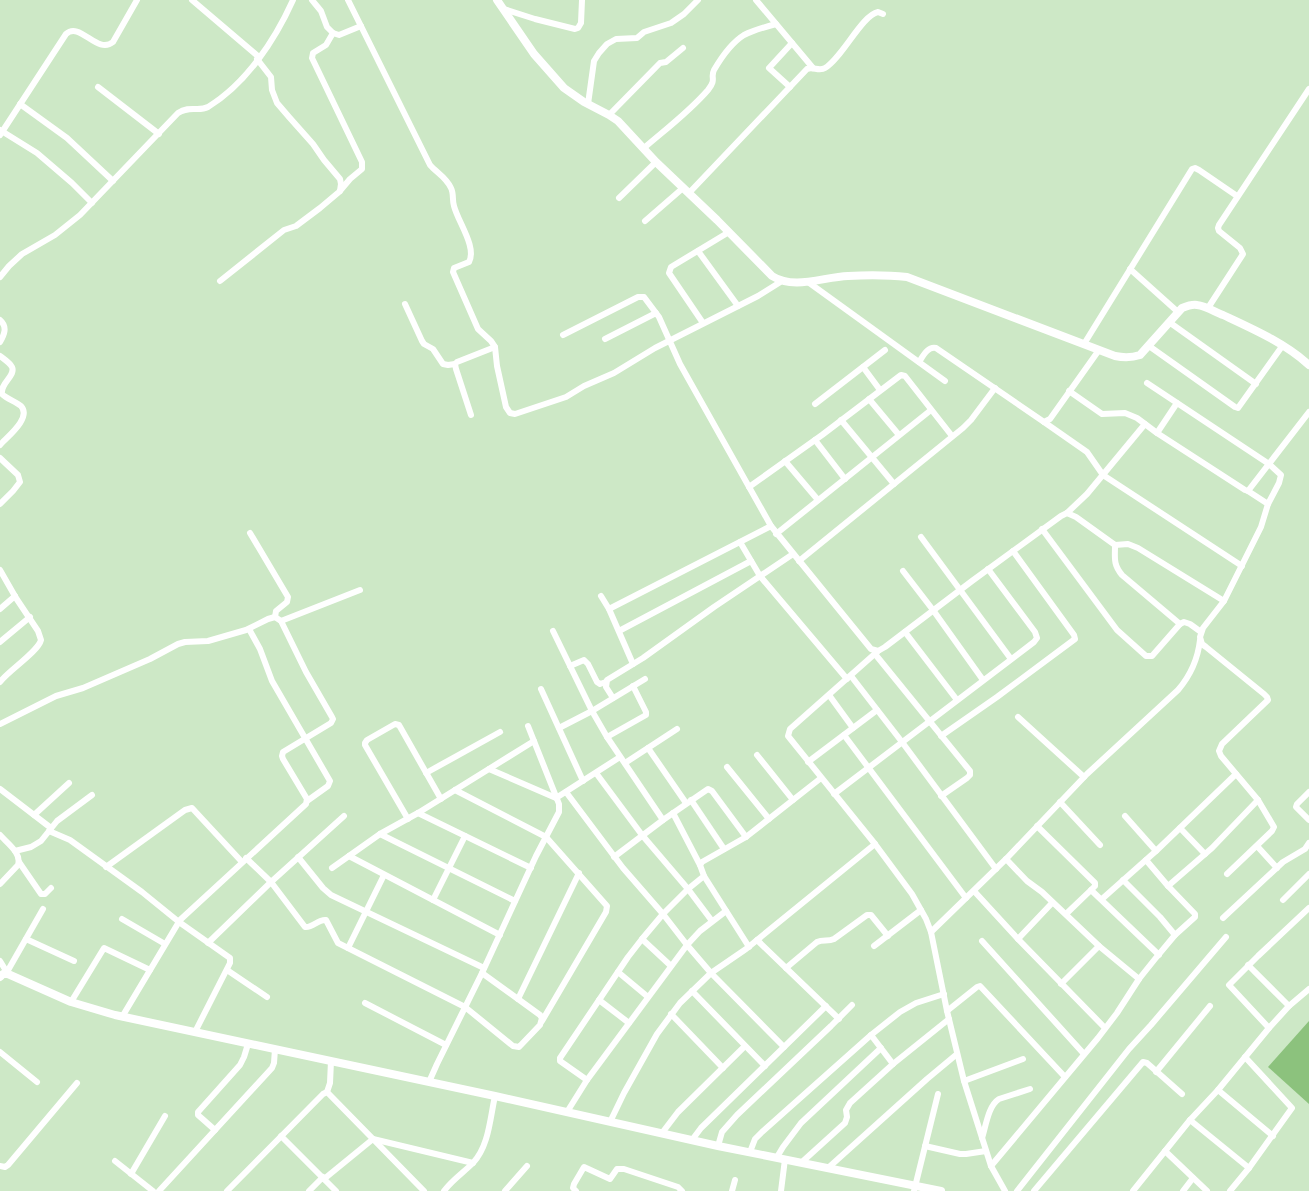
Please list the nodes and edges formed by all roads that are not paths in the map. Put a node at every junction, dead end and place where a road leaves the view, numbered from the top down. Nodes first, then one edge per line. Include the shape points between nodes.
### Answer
1 (137, 0) edge
2 (192, 0) edge
3 (293, 0) edge
4 (312, 0) edge
5 (348, 0) edge
6 (497, 0) edge
7 (582, 0) edge
8 (698, 0) edge
9 (756, 0) edge
10 (504, 9) junction
11 (883, 14) dead end
12 (776, 24) junction
13 (361, 26) junction
14 (332, 33) junction
15 (792, 42) junction
16 (682, 48) dead end
17 (258, 58) junction
18 (813, 68) junction
19 (98, 87) dead end
20 (790, 87) junction
21 (1309, 89) edge
22 (20, 104) junction
23 (588, 104) junction
24 (609, 115) junction
25 (1, 132) edge
26 (159, 134) junction
27 (644, 148) junction
28 (656, 162) junction
29 (113, 181) junction
30 (686, 190) junction
31 (339, 192) junction
32 (1237, 196) junction
33 (619, 198) dead end
34 (92, 203) junction
35 (645, 221) dead end
36 (729, 232) junction
37 (698, 251) junction
38 (1130, 269) junction
39 (0, 277) edge
40 (220, 281) dead end
41 (782, 281) junction
42 (808, 282) junction
43 (405, 304) dead end
44 (738, 306) junction
45 (1208, 308) junction
46 (1178, 312) junction
47 (656, 313) junction
48 (0, 320) edge
49 (1168, 322) junction
50 (703, 323) junction
51 (563, 335) dead end
52 (604, 339) dead end
53 (669, 341) junction
54 (0, 342) edge
55 (1084, 344) junction
56 (1283, 345) junction
57 (1149, 346) junction
58 (495, 347) junction
59 (885, 350) dead end
60 (1099, 350) junction
61 (0, 356) edge
62 (919, 362) junction
63 (455, 364) junction
64 (1309, 365) edge
65 (864, 367) junction
66 (945, 381) dead end
67 (1148, 383) dead end
68 (1256, 384) junction
69 (995, 388) junction
70 (880, 390) junction
71 (1070, 391) junction
72 (869, 399) junction
73 (1178, 403) junction
74 (815, 404) dead end
75 (932, 410) junction
76 (1309, 412) edge
77 (471, 415) dead end
78 (842, 420) junction
79 (1044, 422) junction
80 (1145, 424) junction
81 (1157, 433) junction
82 (899, 436) junction
83 (952, 436) junction
84 (815, 440) junction
85 (0, 445) edge
86 (872, 457) junction
87 (0, 458) edge
88 (786, 461) junction
89 (1269, 464) junction
90 (1103, 475) junction
91 (845, 479) junction
92 (894, 484) junction
93 (749, 487) junction
94 (1248, 491) junction
95 (818, 500) junction
96 (0, 504) edge
97 (1268, 504) junction
98 (1067, 513) junction
99 (771, 526) junction
100 (1042, 529) junction
101 (250, 533) dead end
102 (776, 534) junction
103 (921, 537) dead end
104 (740, 542) junction
105 (1115, 545) junction
106 (1013, 551) junction
107 (793, 554) junction
108 (751, 561) junction
109 (799, 561) junction
110 (1242, 566) junction
111 (988, 569) junction
112 (0, 570) edge
113 (903, 571) dead end
114 (760, 576) junction
115 (360, 590) dead end
116 (959, 590) junction
117 (15, 596) junction
118 (601, 596) dead end
119 (1224, 601) junction
120 (0, 609) edge
121 (609, 609) junction
122 (934, 610) junction
123 (30, 617) junction
124 (278, 619) junction
125 (1180, 624) junction
126 (249, 629) junction
127 (553, 631) dead end
128 (619, 631) junction
129 (905, 632) junction
130 (1201, 632) junction
131 (1200, 640) junction
132 (0, 642) edge
133 (877, 653) junction
134 (1011, 659) junction
135 (633, 664) junction
136 (570, 666) junction
137 (849, 678) junction
138 (645, 679) dead end
139 (983, 680) junction
140 (0, 682) edge
141 (606, 682) junction
142 (633, 686) junction
143 (541, 689) dead end
144 (829, 695) junction
145 (613, 698) junction
146 (957, 700) junction
147 (877, 710) junction
148 (592, 711) junction
149 (1018, 717) dead end
150 (929, 722) junction
151 (0, 724) edge
152 (528, 726) dead end
153 (559, 728) junction
154 (853, 728) junction
155 (677, 730) dead end
156 (500, 732) dead end
157 (844, 735) junction
158 (941, 736) junction
159 (607, 737) junction
160 (305, 739) junction
161 (534, 742) junction
162 (902, 742) junction
163 (648, 748) junction
164 (757, 755) dead end
165 (620, 757) junction
166 (808, 762) junction
167 (625, 763) junction
168 (727, 767) dead end
169 (868, 767) junction
170 (489, 769) junction
171 (426, 773) junction
172 (596, 773) junction
173 (1236, 774) junction
174 (1084, 776) junction
175 (821, 778) junction
176 (583, 781) junction
177 (68, 783) dead end
178 (0, 789) edge
179 (455, 790) junction
180 (566, 792) junction
181 (1309, 792) edge
182 (834, 794) junction
183 (92, 795) dead end
184 (941, 796) junction
185 (556, 798) junction
186 (441, 799) junction
187 (793, 800) junction
188 (1258, 800) junction
189 (307, 801) junction
190 (688, 802) junction
191 (1060, 802) junction
192 (418, 813) junction
193 (673, 813) junction
194 (34, 815) junction
195 (344, 816) dead end
196 (1125, 816) dead end
197 (408, 819) junction
198 (769, 819) junction
199 (663, 820) junction
200 (1309, 820) edge
201 (1038, 826) junction
202 (1180, 828) junction
203 (50, 829) junction
204 (380, 834) junction
205 (0, 835) edge
206 (642, 835) junction
207 (465, 836) junction
208 (546, 837) junction
209 (746, 837) junction
210 (1309, 843) edge
211 (875, 844) junction
212 (1100, 846) dead end
213 (1257, 846) junction
214 (724, 849) junction
215 (15, 851) junction
216 (1156, 851) junction
217 (1205, 854) junction
218 (348, 856) junction
219 (614, 857) junction
220 (298, 858) junction
221 (1006, 859) junction
222 (244, 860) junction
223 (1146, 860) junction
224 (19, 862) junction
225 (700, 865) junction
226 (106, 867) junction
227 (332, 868) dead end
228 (448, 868) junction
229 (531, 868) junction
230 (1277, 868) junction
231 (996, 869) junction
232 (579, 873) junction
233 (1227, 874) dead end
234 (1309, 874) edge
235 (384, 875) junction
236 (704, 876) junction
237 (1123, 880) junction
238 (271, 882) junction
239 (0, 884) edge
240 (1168, 886) junction
241 (51, 888) dead end
242 (688, 889) junction
243 (1091, 890) junction
244 (974, 891) junction
245 (966, 898) junction
246 (1102, 899) junction
247 (432, 900) junction
248 (1283, 900) dead end
249 (515, 901) junction
250 (1052, 903) junction
251 (1309, 908) edge
252 (43, 909) dead end
253 (921, 910) junction
254 (726, 911) junction
255 (366, 912) junction
256 (663, 914) junction
257 (1066, 914) junction
258 (1223, 918) dead end
259 (122, 919) dead end
260 (712, 921) junction
261 (178, 922) junction
262 (931, 932) junction
263 (500, 935) junction
264 (1175, 935) junction
265 (888, 936) junction
266 (1226, 937) dead end
267 (26, 939) junction
268 (642, 939) junction
269 (1018, 939) junction
270 (757, 940) junction
271 (982, 941) dead end
272 (208, 943) junction
273 (165, 944) junction
274 (686, 945) junction
275 (749, 946) junction
276 (874, 946) dead end
277 (1099, 946) junction
278 (348, 948) junction
279 (1159, 955) junction
280 (0, 961) edge
281 (74, 961) dead end
282 (1248, 965) junction
283 (671, 966) junction
284 (786, 968) junction
285 (150, 970) junction
286 (226, 970) junction
287 (483, 971) junction
288 (618, 972) junction
289 (711, 973) junction
290 (3, 975) edge
291 (1139, 979) junction
292 (1061, 984) junction
293 (1309, 989) edge
294 (692, 991) junction
295 (944, 994) junction
296 (267, 997) dead end
297 (648, 997) junction
298 (518, 999) junction
299 (599, 1000) junction
300 (71, 1002) junction
301 (365, 1004) dead end
302 (852, 1005) dead end
303 (826, 1006) junction
304 (1210, 1006) dead end
305 (1290, 1006) junction
306 (465, 1007) junction
307 (947, 1011) junction
308 (671, 1014) junction
309 (122, 1017) junction
310 (839, 1019) junction
311 (949, 1019) junction
312 (542, 1021) junction
313 (629, 1023) junction
314 (1105, 1028) junction
315 (1269, 1028) junction
316 (195, 1032) junction
317 (871, 1034) junction
318 (248, 1044) junction
319 (446, 1045) junction
320 (745, 1046) junction
321 (784, 1047) junction
322 (881, 1048) junction
323 (275, 1049) junction
324 (0, 1052) edge
325 (957, 1054) junction
326 (1084, 1054) junction
327 (1245, 1057) junction
328 (1023, 1058) dead end
329 (332, 1061) junction
330 (893, 1064) junction
331 (765, 1066) junction
332 (723, 1068) junction
333 (1156, 1072) junction
334 (1065, 1077) junction
335 (587, 1080) junction
336 (964, 1081) junction
337 (37, 1082) dead end
338 (429, 1082) junction
339 (77, 1083) dead end
340 (1030, 1089) dead end
341 (1218, 1090) junction
342 (327, 1092) junction
343 (938, 1094) dead end
344 (1182, 1094) dead end
345 (495, 1096) junction
346 (567, 1112) junction
347 (165, 1116) dead end
348 (1190, 1120) junction
349 (610, 1122) junction
350 (215, 1130) junction
351 (662, 1133) junction
352 (281, 1136) junction
353 (1273, 1136) junction
354 (982, 1138) junction
355 (373, 1139) junction
356 (692, 1140) junction
357 (718, 1146) junction
358 (925, 1146) junction
359 (986, 1151) junction
360 (750, 1152) junction
361 (1165, 1152) junction
362 (781, 1158) junction
363 (115, 1160) dead end
364 (802, 1162) junction
365 (473, 1163) junction
366 (0, 1166) edge
367 (526, 1166) dead end
368 (991, 1166) junction
369 (828, 1168) junction
370 (1249, 1168) junction
371 (131, 1174) junction
372 (324, 1178) junction
373 (1193, 1178) junction
374 (735, 1180) dead end
375 (915, 1188) edge
376 (683, 1190) edge
377 (153, 1191) edge
378 (159, 1191) edge
379 (226, 1191) edge
380 (309, 1191) edge
381 (336, 1191) edge
382 (424, 1191) edge
383 (444, 1191) edge
384 (505, 1191) edge
385 (576, 1191) edge
386 (732, 1191) edge
387 (781, 1191) edge
388 (940, 1191) edge
389 (1005, 1191) edge
390 (1017, 1191) edge
391 (1034, 1191) edge
392 (1133, 1191) edge
393 (1183, 1191) edge
394 (1207, 1191) edge
395 (1230, 1191) edge

1 - 22 street via 109,45 101,45 76,31 68,32
2 - 17 street
3 - 17 street
4 - 14 street
5 - 13 street
6 - 10 street
7 - 10 street via 581,23 575,29
8 - 23 street via 671,23 644,32 637,38 621,38 607,44 594,61
9 - 12 street
10 - 23 street via 534,54 554,78 574,96
11 - 18 street via 878,12 870,15 826,68
12 - 15 street
12 - 27 street via 748,33 734,43 713,72 713,83 701,98
13 - 14 street via 339,35
13 - 58 street via 430,165 440,173 451,189 471,256 469,262 454,268 453,272 478,329
14 - 31 street via 326,44 313,53 312,58 363,164 361,170
15 - 18 street
15 - 20 street via 769,68
16 - 24 street via 666,62 660,63
17 - 26 street via 232,89 207,107 182,110
17 - 31 street via 271,77 277,103 340,179
18 - 20 street via 807,69
19 - 26 street
20 - 30 street
21 - 32 street
22 - 25 street
22 - 29 street via 64,134
23 - 24 street
24 - 27 street via 627,129
25 - 34 street via 37,153
26 - 29 street
27 - 28 street
28 - 30 street
28 - 33 street
29 - 34 street
30 - 35 street
30 - 36 street
31 - 40 street via 296,226 284,230
32 - 38 street via 1199,170 1192,169
32 - 45 street via 1218,228 1243,254
34 - 39 street via 55,235 14,260
36 - 37 street
36 - 41 street via 772,276
37 - 44 street
37 - 50 street via 671,267 669,271
38 - 46 street
38 - 55 street
41 - 42 street
41 - 44 street
42 - 55 street via 848,276 907,277
42 - 62 street
43 - 63 street via 424,344 433,349 444,364
44 - 50 street
45 - 46 street via 1188,305
45 - 56 street
46 - 49 street
47 - 51 street via 644,297 638,297
47 - 52 street
47 - 53 street
48 - 54 street via 5,328
49 - 57 street
49 - 68 street
50 - 53 street
53 - 58 street via 566,397 515,414 510,413 506,407
53 - 93 street
55 - 60 street
56 - 64 street
56 - 68 street
57 - 60 street via 1133,358 1115,356
57 - 68 street via 1235,407 1241,406
58 - 63 street
59 - 65 street
60 - 71 street
61 - 85 street via 13,369 2,388 2,394 23,409 23,415 21,422
62 - 66 street
62 - 69 street via 929,349 936,348
63 - 77 street
65 - 70 street
65 - 74 street
67 - 73 street
69 - 79 street
69 - 83 street via 971,420
70 - 72 street
70 - 75 street via 904,375
71 - 79 street via 1050,419
71 - 80 street via 1102,414 1126,413
72 - 78 street
72 - 82 street
73 - 81 street
73 - 89 street
75 - 82 street
75 - 83 street
76 - 89 street
78 - 84 street
78 - 86 street
79 - 90 street via 1087,452
80 - 81 street
80 - 90 street
81 - 94 street
82 - 86 street
83 - 92 street
84 - 88 street
84 - 91 street
86 - 91 street
86 - 92 street
87 - 96 street via 20,478 17,486
88 - 93 street
88 - 95 street
89 - 94 street
89 - 97 street via 1281,475 1281,479
90 - 98 street
90 - 110 street
91 - 95 street
92 - 109 street
93 - 99 street
94 - 97 street
95 - 102 street
97 - 110 street via 1261,527
98 - 100 street
98 - 105 street
99 - 102 street
99 - 104 street
100 - 106 street
100 - 125 street via 1117,630 1146,656 1152,656
101 - 124 street via 288,597 287,602 276,610
102 - 107 street
103 - 116 street
104 - 108 street
104 - 121 street
105 - 119 street via 1128,544 1138,548
105 - 125 street via 1115,564 1122,575
106 - 111 street
106 - 158 street via 1075,639
107 - 109 street
107 - 114 street
108 - 114 street
108 - 128 street
109 - 133 street
110 - 119 street
111 - 116 street
111 - 134 street via 1037,635 1034,642
112 - 117 street
113 - 122 street
114 - 135 street
114 - 137 street
115 - 124 street
116 - 122 street
116 - 134 street
117 - 120 street
117 - 123 street
118 - 121 street
119 - 130 street
121 - 128 street
122 - 129 street
122 - 139 street
123 - 132 street
123 - 140 street via 41,636 40,644
124 - 126 street via 268,619
124 - 160 street via 333,719 331,723
125 - 130 street via 1187,622
126 - 151 street via 204,642 178,644 83,688 56,696
126 - 160 street via 272,681
127 - 136 street
128 - 135 street
129 - 133 street
129 - 146 street
130 - 131 street
131 - 173 street via 1268,698 1220,747 1219,754
131 - 174 street via 1199,652 1184,683
133 - 137 street
133 - 150 street
134 - 139 street
135 - 141 street
136 - 141 street via 584,660 597,682
136 - 148 street
137 - 144 street
137 - 147 street
138 - 142 street
139 - 146 street
141 - 145 street via 606,687
142 - 145 street
142 - 159 street via 646,715
143 - 153 street
144 - 154 street
144 - 166 street via 788,732 790,741
145 - 148 street
146 - 150 street
147 - 154 street
147 - 162 street
148 - 153 street
148 - 159 street
149 - 174 street
150 - 158 street
150 - 162 street
152 - 161 street
153 - 176 street
154 - 157 street
155 - 163 street
156 - 171 street
157 - 166 street
157 - 169 street
158 - 184 street via 970,773 967,778
159 - 165 street
160 - 189 street via 330,781 328,786
160 - 189 street via 283,752 282,756
161 - 170 street
161 - 185 street
162 - 169 street
162 - 184 street
163 - 167 street
163 - 190 street
164 - 187 street
165 - 167 street
165 - 172 street
166 - 175 street
167 - 199 street
168 - 198 street
169 - 182 street
169 - 245 street
170 - 179 street
170 - 185 street
171 - 186 street
171 - 197 street via 399,725 395,724 366,741 365,745
172 - 176 street
172 - 206 street
173 - 188 street
173 - 202 street
174 - 191 street
175 - 182 street
175 - 187 street
176 - 180 street
177 - 194 street
178 - 194 street
179 - 186 street
179 - 208 street
180 - 185 street
180 - 219 street
181 - 200 street via 1296,807
182 - 211 street
183 - 203 street
184 - 231 street
185 - 208 street via 560,812
186 - 192 street
187 - 198 street
188 - 213 street via 1274,827
188 - 217 street
189 - 222 street
190 - 193 street
190 - 209 street via 705,790 710,790
190 - 214 street
191 - 201 street
191 - 212 street
192 - 197 street
192 - 207 street
193 - 199 street
193 - 225 street
194 - 203 street
195 - 220 street
196 - 216 street
197 - 204 street
198 - 209 street
199 - 206 street
201 - 221 street
201 - 243 street via 1092,879 1095,884
202 - 216 street
202 - 217 street
203 - 215 street via 36,844
203 - 226 street
204 - 218 street
204 - 228 street
205 - 215 street
206 - 219 street
206 - 242 street
207 - 228 street
207 - 229 street
208 - 229 street
208 - 232 street
209 - 214 street
210 - 230 street
211 - 253 street
211 - 270 street
213 - 230 street
213 - 233 street
214 - 225 street
215 - 224 street
216 - 223 street
217 - 240 street
218 - 227 street
218 - 235 street
219 - 256 street
220 - 238 street
220 - 255 street via 327,892
221 - 231 street
221 - 250 street
222 - 226 street via 192,808 185,810
222 - 238 street
222 - 261 street
223 - 237 street
223 - 240 street
224 - 239 street
224 - 241 street via 41,894 45,894
225 - 236 street
226 - 261 street
228 - 247 street
228 - 249 street
229 - 249 street
230 - 258 street
231 - 244 street
232 - 298 street
232 - 312 street via 605,902 607,909
234 - 248 street
235 - 247 street
235 - 255 street
236 - 242 street
236 - 254 street
237 - 246 street
237 - 264 street
238 - 272 street
238 - 278 street via 305,927 326,920 336,941
240 - 264 street via 1195,915
242 - 256 street
242 - 260 street
243 - 246 street
243 - 257 street
244 - 245 street
244 - 269 street
245 - 262 street
246 - 279 street
247 - 263 street
249 - 263 street
250 - 257 street
250 - 269 street
251 - 282 street
252 - 267 street
253 - 262 street
253 - 265 street
254 - 260 street
254 - 275 street
255 - 278 street
255 - 287 street
256 - 268 street
256 - 274 street
257 - 277 street
259 - 273 street
260 - 274 street
261 - 272 street
261 - 273 street
262 - 295 street
263 - 287 street
264 - 279 street
265 - 276 street
265 - 284 street via 871,915 867,915 831,941 820,940
266 - 390 street via 1129,1049
267 - 281 street
267 - 290 street
268 - 283 street
268 - 288 street
269 - 292 street
270 - 275 street
270 - 284 street
271 - 326 street
272 - 286 street via 230,958
273 - 285 street
274 - 283 street
274 - 289 street
275 - 289 street
277 - 291 street
277 - 292 street
278 - 306 street
279 - 291 street
280 - 290 street
282 - 305 street
282 - 315 street via 1229,987
283 - 297 street
284 - 303 street
285 - 300 street via 104,948
285 - 309 street
286 - 296 street
286 - 316 street
287 - 298 street
287 - 306 street
288 - 297 street
288 - 299 street
289 - 294 street
289 - 321 street
290 - 300 street
291 - 314 street
292 - 314 street
293 - 305 street
294 - 308 street
294 - 320 street
295 - 307 street
295 - 317 street via 916,1003
297 - 313 street
298 - 312 street via 540,1015
299 - 313 street
299 - 335 street via 560,1058 560,1061
300 - 309 street
301 - 319 street
302 - 310 street
303 - 310 street
303 - 321 street
304 - 333 street
305 - 315 street
306 - 312 street via 516,1048
306 - 319 street
307 - 311 street
307 - 334 street via 980,986
308 - 332 street
308 - 349 street via 638,1067
309 - 316 street
310 - 357 street via 736,1115 722,1132
311 - 325 street
311 - 330 street
313 - 335 street
314 - 326 street
315 - 327 street
316 - 318 street
317 - 322 street
317 - 360 street via 762,1132 755,1139
318 - 323 street
318 - 350 street via 240,1065 198,1112 198,1115
319 - 338 street
320 - 331 street
320 - 332 street
321 - 331 street
322 - 330 street
322 - 362 street via 801,1123 783,1147
323 - 329 street
323 - 350 street via 272,1068
324 - 337 street
325 - 336 street
325 - 369 street
326 - 334 street
327 - 341 street
327 - 353 street via 1292,1107
328 - 336 street
329 - 338 street
329 - 342 street
330 - 364 street via 850,1103 846,1110 845,1123
331 - 356 street via 701,1128
332 - 351 street via 678,1112
333 - 344 street
333 - 391 street via 1146,1063 1142,1063
334 - 368 street
335 - 346 street
336 - 354 street
338 - 345 street
339 - 366 street via 8,1165
340 - 354 street via 995,1102
341 - 348 street
341 - 353 street
342 - 352 street
342 - 355 street
343 - 358 street
345 - 346 street
345 - 365 street via 486,1140
346 - 349 street
347 - 371 street
348 - 361 street
348 - 370 street
349 - 351 street
350 - 378 street
351 - 356 street
352 - 372 street
352 - 379 street
353 - 370 street
354 - 359 street
355 - 365 street
355 - 372 street
355 - 382 street
356 - 357 street
357 - 360 street
358 - 359 street via 960,1154
358 - 375 street
359 - 368 street
360 - 362 street
361 - 373 street
361 - 392 street
362 - 364 street
362 - 387 street
363 - 371 street
364 - 369 street
365 - 383 street
367 - 384 street
368 - 389 street
369 - 375 street
370 - 395 street
371 - 377 street
372 - 380 street
372 - 381 street
373 - 393 street
373 - 394 street
374 - 386 street
375 - 388 street
376 - 385 street via 624,1169 617,1169 610,1179 584,1167 574,1184

